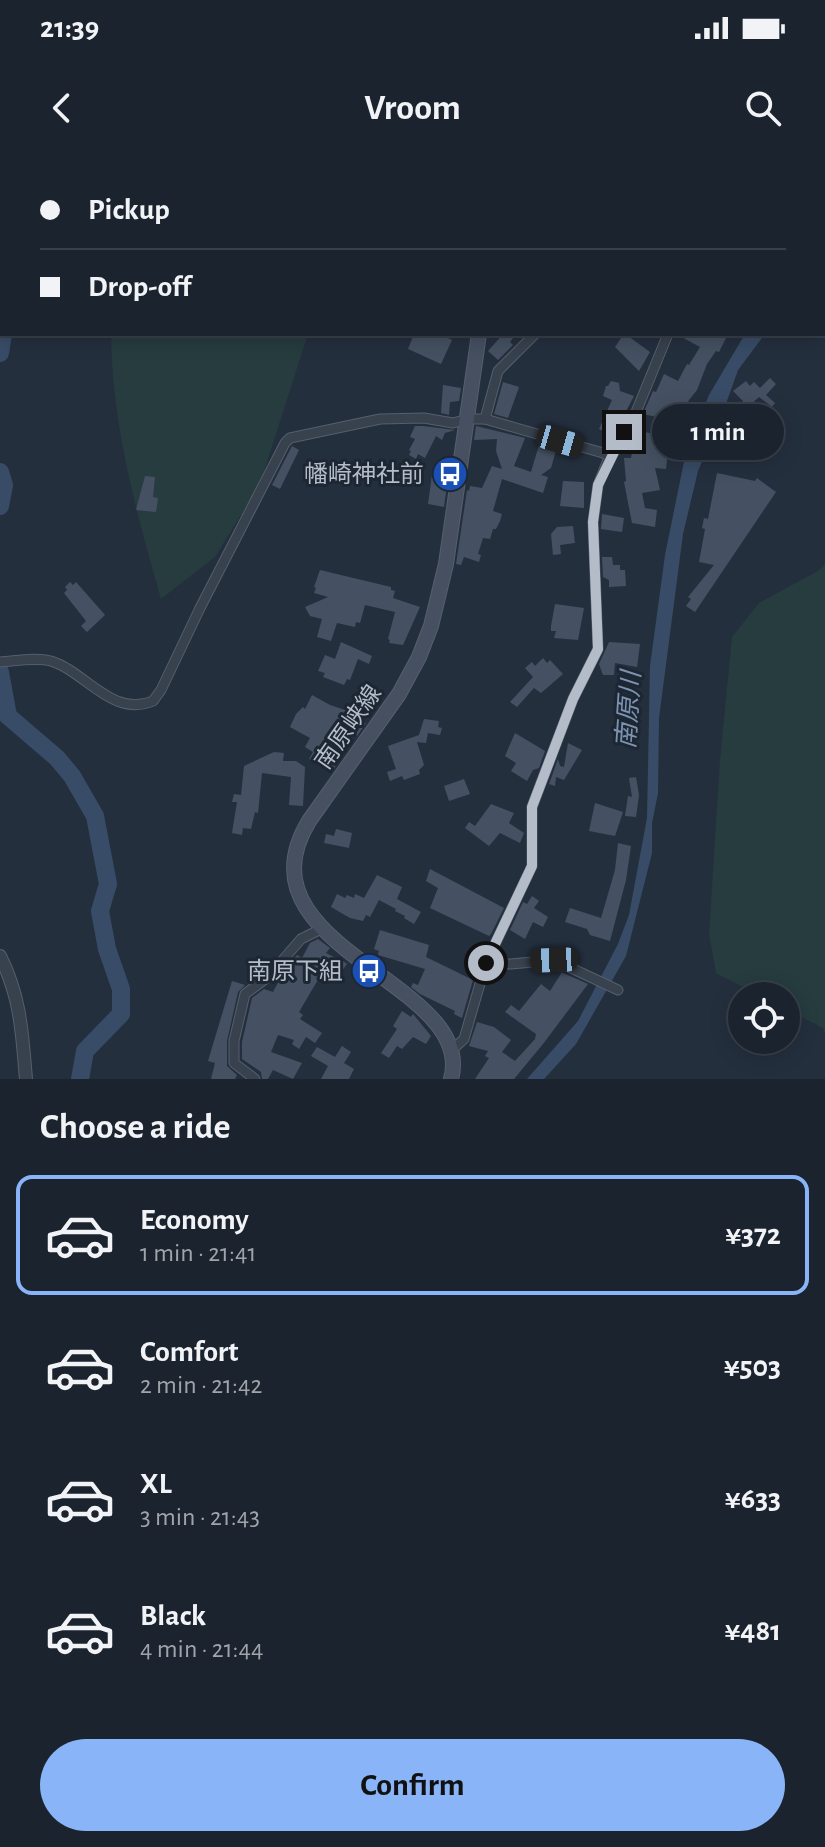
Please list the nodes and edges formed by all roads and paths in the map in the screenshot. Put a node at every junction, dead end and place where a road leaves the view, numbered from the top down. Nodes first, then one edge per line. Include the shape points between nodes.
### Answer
1 (479, 336) edge
2 (533, 336) edge
3 (667, 336) edge
4 (468, 419) junction
5 (485, 419) junction
6 (610, 455) junction
7 (4, 662) edge
8 (323, 928) junction
9 (0, 956) edge
10 (486, 963) junction
11 (618, 990) dead end
12 (452, 1050) junction
13 (26, 1079) edge
14 (255, 1079) edge
15 (451, 1079) edge

1 - 4 main road, 南原峡線
2 - 5 street via 498,371
3 - 6 street via 634,417
4 - 5 street
4 - 7 street via 380,419 290,438 151,702 136,705 112,699 51,661
4 - 8 main road, 南原峡線 via 446,564 419,657 399,694 309,821 294,856 298,893
5 - 6 street
6 - 10 street via 598,485 593,522 598,649 532,807 532,866
8 - 12 main road, 南原峡線 via 418,1005
8 - 14 street via 301,939 245,994 234,1063
9 - 13 street via 20,1007
10 - 11 street via 554,960
10 - 12 street via 464,1039
12 - 15 main road

